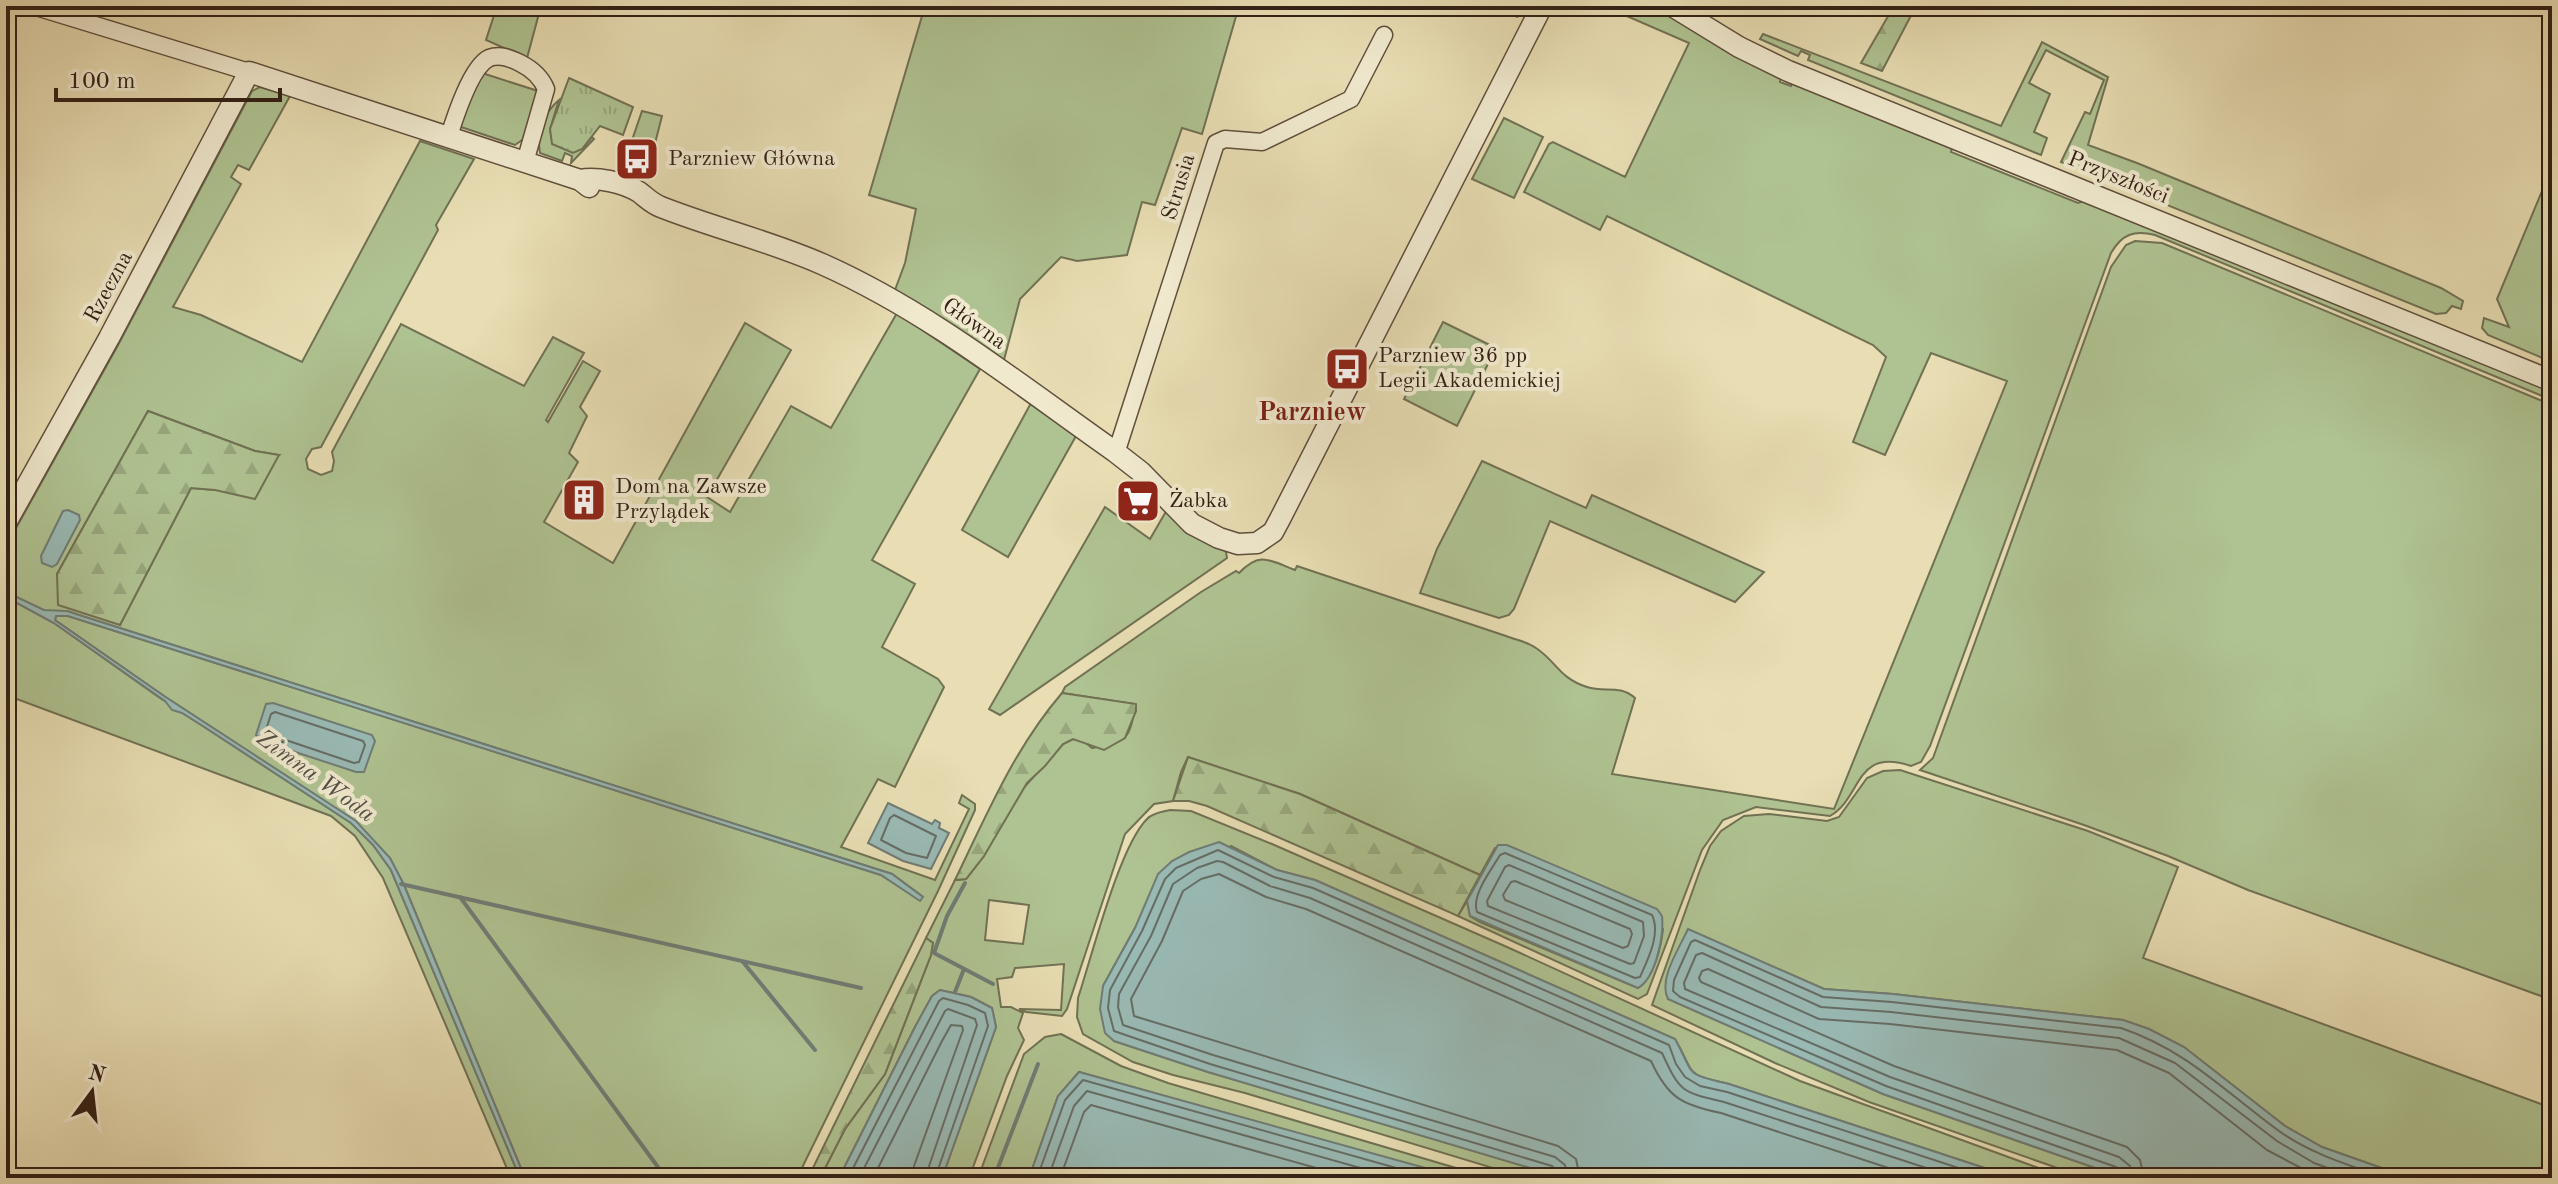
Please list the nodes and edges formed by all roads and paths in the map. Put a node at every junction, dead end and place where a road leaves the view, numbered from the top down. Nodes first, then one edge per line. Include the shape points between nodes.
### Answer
1 (33, 6) edge
2 (1672, 6) edge
3 (1544, 7) edge
4 (1384, 35) dead end
5 (249, 72) junction
6 (449, 136) junction
7 (525, 162) junction
8 (2552, 381) edge
9 (1114, 451) junction
10 (6, 523) edge

1 - 5 street, Główna
2 - 8 street, Przyszłości via 1788,71
3 - 9 street, Główna via 1273,532 1257,543 1238,544 1196,527
4 - 9 street, Strusia via 1351,99 1262,142 1216,143
5 - 6 street, Główna
5 - 10 street, Rzeczna
6 - 7 street, Główna
6 - 7 street via 479,67 490,58 510,59 534,72 546,89
7 - 9 street, Główna via 812,260 931,323

